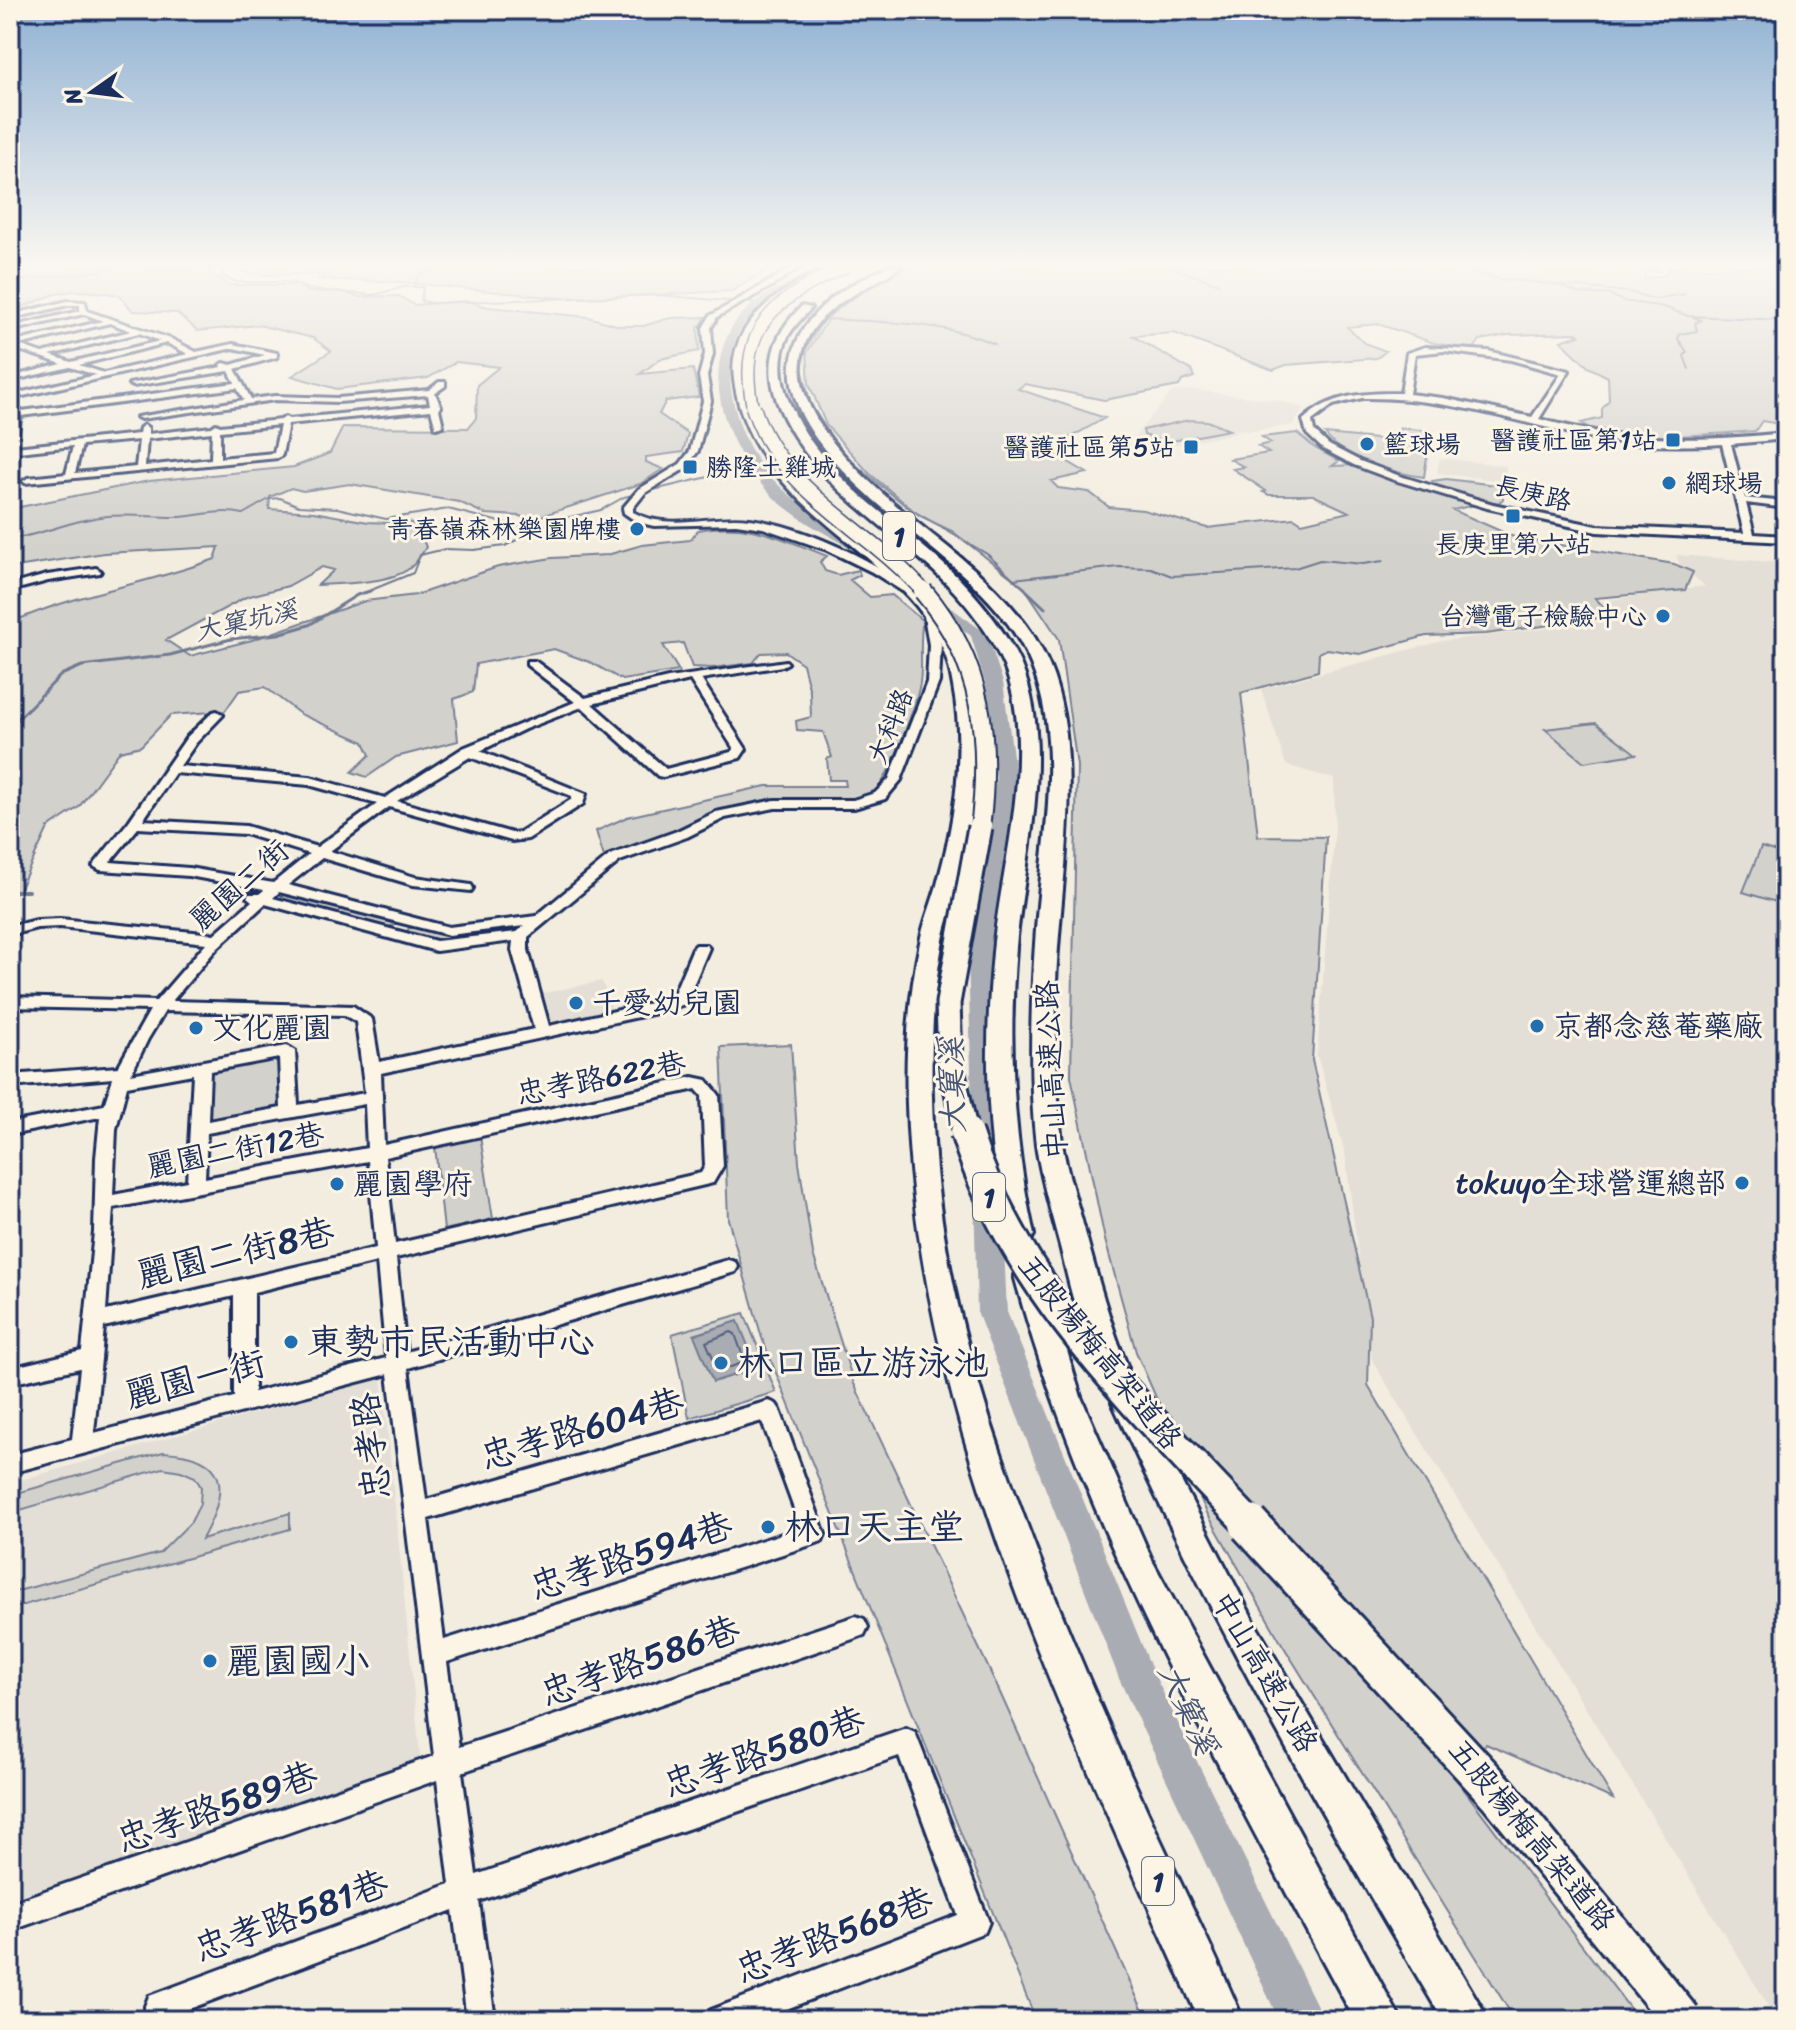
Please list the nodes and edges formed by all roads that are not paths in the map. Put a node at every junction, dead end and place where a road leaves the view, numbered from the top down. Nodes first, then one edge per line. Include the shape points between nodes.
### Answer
1 (61, 361) edge
2 (86, 361) edge
3 (167, 361) edge
4 (210, 361) edge
5 (255, 361) edge
6 (707, 361) edge
7 (739, 361) edge
8 (748, 361) edge
9 (773, 361) edge
10 (796, 361) edge
11 (1410, 361) edge
12 (1521, 361) edge
13 (72, 364) junction
14 (231, 368) junction
15 (102, 375) junction
16 (10, 379) edge
17 (133, 384) junction
18 (442, 384) dead end
19 (239, 385) junction
20 (431, 392) junction
21 (1405, 396) junction
22 (10, 397) edge
23 (139, 398) junction
24 (338, 400) junction
25 (249, 402) junction
26 (437, 407) junction
27 (14, 410) edge
28 (342, 415) junction
29 (141, 417) junction
30 (1535, 419) junction
31 (285, 420) junction
32 (439, 426) dead end
33 (216, 427) junction
34 (1786, 436) edge
35 (145, 437) junction
36 (1726, 442) junction
37 (78, 444) junction
38 (10, 450) edge
39 (215, 462) junction
40 (140, 470) junction
41 (70, 477) junction
42 (28, 481) dead end
43 (1741, 500) junction
44 (1786, 505) edge
45 (1750, 536) junction
46 (1786, 539) edge
47 (96, 571) dead end
48 (10, 588) edge
49 (531, 663) dead end
50 (782, 663) dead end
51 (694, 677) junction
52 (584, 703) junction
53 (217, 715) dead end
54 (467, 751) junction
55 (169, 769) junction
56 (385, 803) junction
57 (134, 824) junction
58 (321, 852) junction
59 (466, 888) dead end
60 (268, 894) junction
61 (408, 920) junction
62 (539, 920) junction
63 (10, 931) edge
64 (392, 933) junction
65 (521, 936) junction
66 (215, 939) junction
67 (701, 948) dead end
68 (10, 1002) edge
69 (161, 1006) junction
70 (543, 1033) junction
71 (202, 1068) junction
72 (372, 1069) junction
73 (122, 1077) junction
74 (10, 1081) edge
75 (374, 1097) junction
76 (112, 1109) junction
77 (290, 1113) junction
78 (10, 1129) edge
79 (198, 1129) junction
80 (376, 1153) junction
81 (196, 1186) junction
82 (105, 1203) junction
83 (388, 1251) junction
84 (728, 1267) dead end
85 (244, 1287) junction
86 (97, 1321) junction
87 (91, 1357) junction
88 (397, 1363) junction
89 (10, 1376) edge
90 (244, 1401) junction
91 (769, 1410) joint
92 (82, 1443) junction
93 (10, 1464) edge
94 (415, 1513) junction
95 (856, 1627) dead end
96 (433, 1655) junction
97 (447, 1764) junction
98 (462, 1893) junction
99 (10, 1917) edge
100 (975, 1922) joint
101 (1462, 2009) edge
102 (159, 2020) edge
103 (481, 2020) edge
104 (721, 2020) edge
105 (1221, 2020) edge
106 (1377, 2020) edge
107 (1682, 2020) edge

1 - 13 street
2 - 13 street
3 - 15 street
4 - 14 street
5 - 14 street
6 - 62 street, 大科路 via 703,376 707,401 692,456 640,494 628,508 631,516 682,524 762,524 898,582 929,616 936,657 933,682 895,780 880,796 854,804 775,804 721,815 615,858
7 - 105 highway, 1, bridge via 740,392 763,452 800,493 908,586 930,611 956,661 969,721 968,769 953,868 932,936 925,982 919,1098 926,1198 945,1317 980,1440 1019,1549 1096,1743
8 - 107 highway, 五股楊梅高架道路 / 1, bridge via 747,391 772,451 800,483 918,585 953,632 970,667 988,772 948,1019 956,1094 969,1145 1013,1245 1046,1296 1133,1401 1450,1737 1593,1904
9 - 106 highway, 中山高速公路 / 1 via 793,430 811,456 942,571 996,635 1014,669 1026,738 1026,781 1005,945 1002,1112 1011,1201 1046,1343 1108,1504 1175,1643
10 - 101 highway, 中山高速公路 / 1 via 797,385 813,425 853,473 995,598 1040,663 1052,699 1059,786 1044,1012 1050,1148 1104,1347 1170,1497 1237,1626
11 - 21 street
12 - 30 street via 1566,373
13 - 15 street
13 - 16 street
14 - 17 street
14 - 19 street
15 - 17 street
15 - 22 street
17 - 23 street
18 - 20 street
19 - 23 street
19 - 25 street
20 - 24 street
20 - 26 street
21 - 30 street, 長庚路
21 - 45 street, 長庚路 via 1362,395 1323,404 1307,420 1309,431 1333,451 1385,472 1469,501 1561,524 1639,533
23 - 27 street
23 - 29 street
24 - 25 street
24 - 28 street
25 - 29 street
26 - 28 street
26 - 32 street
27 - 38 street
28 - 31 street
29 - 35 street
30 - 36 street, 長庚路 via 1607,437
31 - 33 street
31 - 39 street via 278,455
33 - 35 street
33 - 39 street
34 - 36 street, 長庚路
35 - 37 street
35 - 40 street
36 - 43 street
37 - 38 street
37 - 41 street
39 - 40 street
40 - 41 street
41 - 42 street
43 - 44 street
43 - 45 street
45 - 46 street, 長庚路
47 - 48 street
49 - 52 street
50 - 51 street, 麗園二街
51 - 52 street, 麗園二街
51 - 52 street via 740,749 736,755 663,773
52 - 54 street, 麗園二街
53 - 55 street
54 - 56 street, 麗園二街
54 - 56 street via 579,794 578,801 523,836 512,837
55 - 56 street via 310,781
55 - 57 street
56 - 58 street, 麗園二街
57 - 58 street via 246,830
57 - 60 street via 99,873
58 - 59 street via 413,881
58 - 60 street, 麗園二街
60 - 61 street via 290,890
60 - 64 street
60 - 66 street, 麗園二街
61 - 62 street via 455,931
61 - 64 street
62 - 65 street, 大科路
63 - 66 street via 60,923
64 - 65 street via 436,946
65 - 70 street via 520,950
66 - 69 street, 麗園二街
67 - 70 street via 679,1001
68 - 69 street
69 - 72 street, 忠孝路 via 347,1010 364,1019
69 - 73 street, 麗園二街
70 - 72 street
71 - 73 street
71 - 77 street via 287,1051
71 - 79 street
72 - 75 street, 忠孝路
73 - 74 street
73 - 76 street, 麗園二街
75 - 77 street
75 - 80 street, 忠孝路
76 - 78 street
76 - 82 street, 麗園二街
77 - 79 street
79 - 81 street
80 - 81 street, 麗園二街12巷
80 - 83 street, 忠孝路
80 - 83 street, 忠孝路622巷 via 693,1083 710,1095 714,1166 707,1178
81 - 82 street, 麗園二街12巷
82 - 86 street, 麗園二街
83 - 85 street, 麗園二街8巷
83 - 88 street, 忠孝路
84 - 88 street, 麗園一街
85 - 86 street, 麗園二街8巷
85 - 90 street
86 - 87 street, 麗園二街
87 - 89 street
87 - 92 street, 麗園二街
88 - 90 street, 麗園一街
88 - 94 street, 忠孝路
90 - 92 street, 麗園一街
91 - 94 street, 忠孝路604巷
91 - 96 street, 忠孝路594巷 via 814,1534
92 - 93 street, 麗園一街
94 - 96 street, 忠孝路
95 - 97 street, 忠孝路586巷
96 - 97 street, 忠孝路
97 - 98 street, 忠孝路
97 - 99 street, 忠孝路589巷
98 - 100 street, 忠孝路580巷 via 906,1741
98 - 102 street, 忠孝路581巷 via 159,2006
98 - 103 street, 忠孝路
100 - 104 street, 忠孝路568巷

